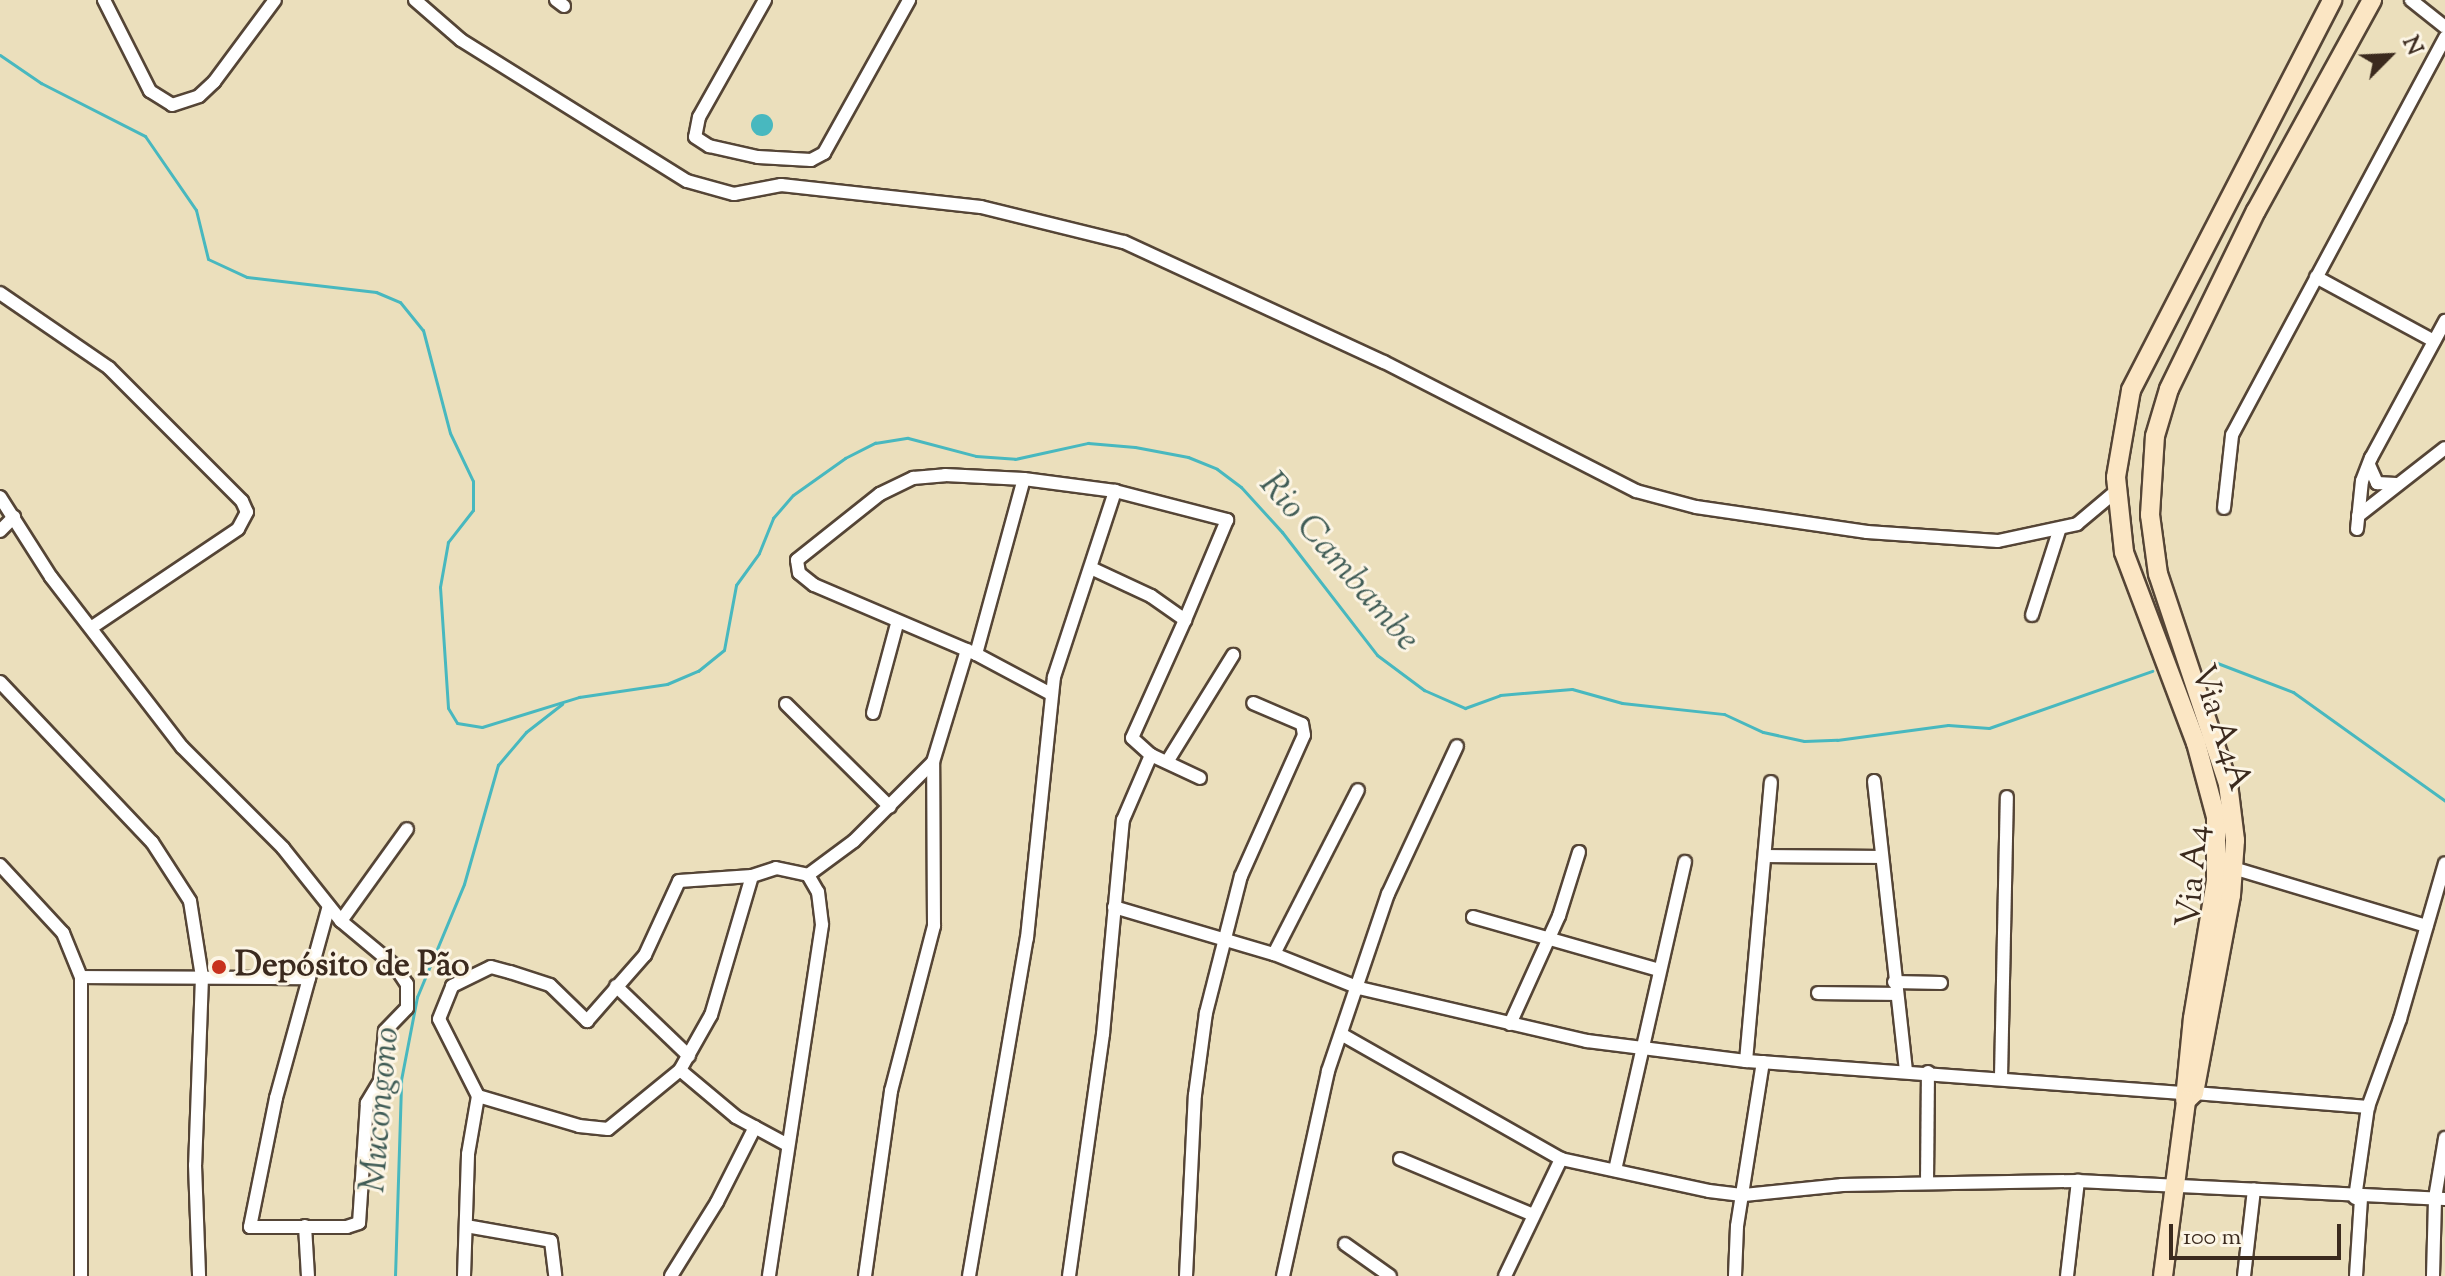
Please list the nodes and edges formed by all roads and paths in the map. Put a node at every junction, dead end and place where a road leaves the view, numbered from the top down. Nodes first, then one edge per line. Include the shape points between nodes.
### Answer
1 (104, 0) edge
2 (275, 0) edge
3 (415, 0) edge
4 (765, 0) edge
5 (909, 0) edge
6 (2332, 0) edge
7 (2372, 0) edge
8 (2411, 0) edge
9 (2445, 27) edge
10 (2445, 37) edge
11 (2304, 51) junction
12 (2335, 67) junction
13 (2316, 277) junction
14 (0, 293) edge
15 (2445, 321) edge
16 (2434, 341) junction
17 (2131, 390) junction
18 (2163, 406) junction
19 (2445, 448) edge
20 (2371, 458) junction
21 (1024, 479) junction
22 (2399, 482) junction
23 (1115, 491) junction
24 (2115, 492) junction
25 (0, 497) edge
26 (2224, 508) dead end
27 (14, 517) junction
28 (0, 531) edge
29 (2059, 531) junction
30 (1093, 569) junction
31 (2032, 615) dead end
32 (1185, 620) junction
33 (897, 624) junction
34 (92, 627) junction
35 (971, 652) junction
36 (1233, 655) dead end
37 (0, 682) edge
38 (1051, 694) junction
39 (1253, 703) dead end
40 (786, 704) dead end
41 (873, 713) dead end
42 (2205, 740) junction
43 (1457, 746) dead end
44 (1151, 755) junction
45 (933, 762) junction
46 (1167, 762) junction
47 (1200, 778) dead end
48 (1874, 781) dead end
49 (1771, 782) dead end
50 (1358, 790) dead end
51 (2007, 797) dead end
52 (890, 807) junction
53 (407, 829) dead end
54 (1579, 852) dead end
55 (1767, 856) junction
56 (1880, 857) junction
57 (1685, 862) dead end
58 (2445, 863) edge
59 (0, 865) edge
60 (2233, 868) junction
61 (808, 875) junction
62 (752, 876) junction
63 (329, 906) junction
64 (1114, 907) junction
65 (1473, 917) dead end
66 (341, 921) junction
67 (2426, 926) junction
68 (1548, 937) junction
69 (1222, 940) junction
70 (1274, 954) junction
71 (1659, 970) junction
72 (81, 977) junction
73 (202, 977) junction
74 (309, 978) junction
75 (1941, 983) dead end
76 (616, 986) junction
77 (1359, 988) junction
78 (1895, 988) junction
79 (1818, 993) dead end
80 (1510, 1024) junction
81 (1341, 1034) junction
82 (1646, 1049) junction
83 (689, 1056) junction
84 (1746, 1061) junction
85 (1763, 1062) junction
86 (680, 1070) junction
87 (1906, 1071) junction
88 (1928, 1072) junction
89 (2001, 1077) junction
90 (2188, 1095) junction
91 (478, 1096) junction
92 (2368, 1107) junction
93 (755, 1127) junction
94 (2445, 1138) edge
95 (786, 1144) junction
96 (1400, 1159) dead end
97 (1561, 1159) junction
98 (1615, 1170) junction
99 (2078, 1181) junction
100 (1927, 1183) junction
101 (2177, 1187) junction
102 (2254, 1190) junction
103 (1744, 1195) junction
104 (2358, 1198) junction
105 (2440, 1198) edge
106 (1533, 1215) junction
107 (305, 1226) junction
108 (466, 1226) junction
109 (1345, 1244) dead end
110 (81, 1276) edge
111 (199, 1276) edge
112 (308, 1276) edge
113 (464, 1276) edge
114 (555, 1276) edge
115 (671, 1276) edge
116 (769, 1276) edge
117 (865, 1276) edge
118 (969, 1276) edge
119 (1069, 1276) edge
120 (1186, 1276) edge
121 (1283, 1276) edge
122 (1390, 1276) edge
123 (1505, 1276) edge
124 (1735, 1276) edge
125 (2067, 1276) edge
126 (2163, 1276) edge
127 (2244, 1276) edge
128 (2356, 1276) edge
129 (2433, 1276) edge

1 - 2 street via 150,91 172,105 199,96 214,82
3 - 29 street via 461,40 687,181 734,194 781,185 981,207 1124,242 1384,362 1636,491 1696,507 1867,532 1998,541
4 - 5 street via 699,117 695,137 709,146 758,157 811,160 824,153
6 - 11 main road, Via A4A
7 - 12 main road, Via A4
8 - 9 street
10 - 13 street
11 - 12 main road via 2304,64 2314,76
11 - 17 main road, Via A4A
12 - 18 main road, Via A4 via 2256,211
13 - 16 street
13 - 26 street via 2232,435
14 - 34 street via 109,368 242,501 247,512 238,529
15 - 16 street
16 - 20 street
17 - 18 main road via 2139,408
17 - 24 main road, Via A4A
18 - 42 main road, Via A4 via 2155,436 2150,515 2169,612
19 - 22 street
20 - 22 street via 2369,473 2377,483
20 - 22 street via 2358,523
21 - 23 street
21 - 33 street via 913,478 880,494 803,551 797,560 799,573 814,585
21 - 35 street
23 - 30 street
23 - 32 street via 1227,520
24 - 29 street via 2095,512
24 - 42 main road, Via A4A via 2124,552 2146,616
25 - 27 street
27 - 28 street
27 - 34 street via 51,577
29 - 31 street
30 - 32 street via 1151,596
30 - 38 street via 1056,665
32 - 44 street via 1133,732 1135,745
33 - 35 street
33 - 41 street
34 - 63 street via 182,747 283,848
35 - 38 street
35 - 45 street
36 - 46 street
37 - 73 street via 172,867 190,901
38 - 118 street via 1027,938
39 - 69 street via 1302,724 1304,735 1241,876
40 - 52 street
42 - 60 main road, Via A4 via 2228,784
42 - 90 main road, Via A4A via 2218,855
43 - 77 street via 1388,894
44 - 46 street
44 - 64 street via 1125,811
45 - 52 street
45 - 117 street via 934,926 891,1091
46 - 47 street
48 - 56 street
49 - 55 street
50 - 70 street
51 - 89 street
52 - 61 street
53 - 66 street
54 - 68 street
55 - 56 street
55 - 84 street
56 - 78 street
57 - 71 street
58 - 67 street
59 - 72 street via 63,933
60 - 67 street
60 - 90 main road, Via A4
61 - 62 street via 776,868
61 - 95 street via 818,892 822,925
62 - 76 street via 679,881 651,945
62 - 83 street via 711,1015
63 - 66 street
63 - 74 street
64 - 69 street
64 - 119 street via 1103,1034
65 - 68 street
66 - 107 street via 399,971 409,1000 403,1015 385,1031 380,1081 367,1103 361,1219 347,1227
67 - 92 street
68 - 71 street
68 - 80 street
69 - 70 street
69 - 120 street via 1200,1050
70 - 77 street
71 - 82 street
72 - 73 street
72 - 110 street
73 - 74 street
73 - 111 street via 195,1165
74 - 107 street via 250,1227
75 - 78 street
76 - 83 street
76 - 91 street via 587,1021 550,985 491,967 452,986 439,1019
77 - 80 street
77 - 81 street
78 - 79 street
78 - 87 street
80 - 82 street
81 - 97 street
81 - 121 street via 1310,1135
82 - 84 street
82 - 98 street
83 - 86 street
84 - 85 street
85 - 87 street
85 - 103 street
86 - 91 street via 608,1129 579,1126
86 - 93 street
87 - 88 street
88 - 89 street
88 - 100 street
89 - 90 street
90 - 92 street
90 - 101 main road
91 - 108 street via 468,1154
92 - 104 street
93 - 95 street
93 - 115 street
94 - 105 street
95 - 116 street
96 - 106 street
97 - 98 street
97 - 106 street
98 - 103 street
99 - 100 street
99 - 101 street
99 - 125 street
100 - 103 street
101 - 102 street
101 - 126 main road
102 - 104 street
102 - 127 street
103 - 124 street
104 - 105 street
104 - 128 street
105 - 129 street
106 - 123 street
107 - 112 street
108 - 113 street
108 - 114 street via 551,1241
109 - 122 street

